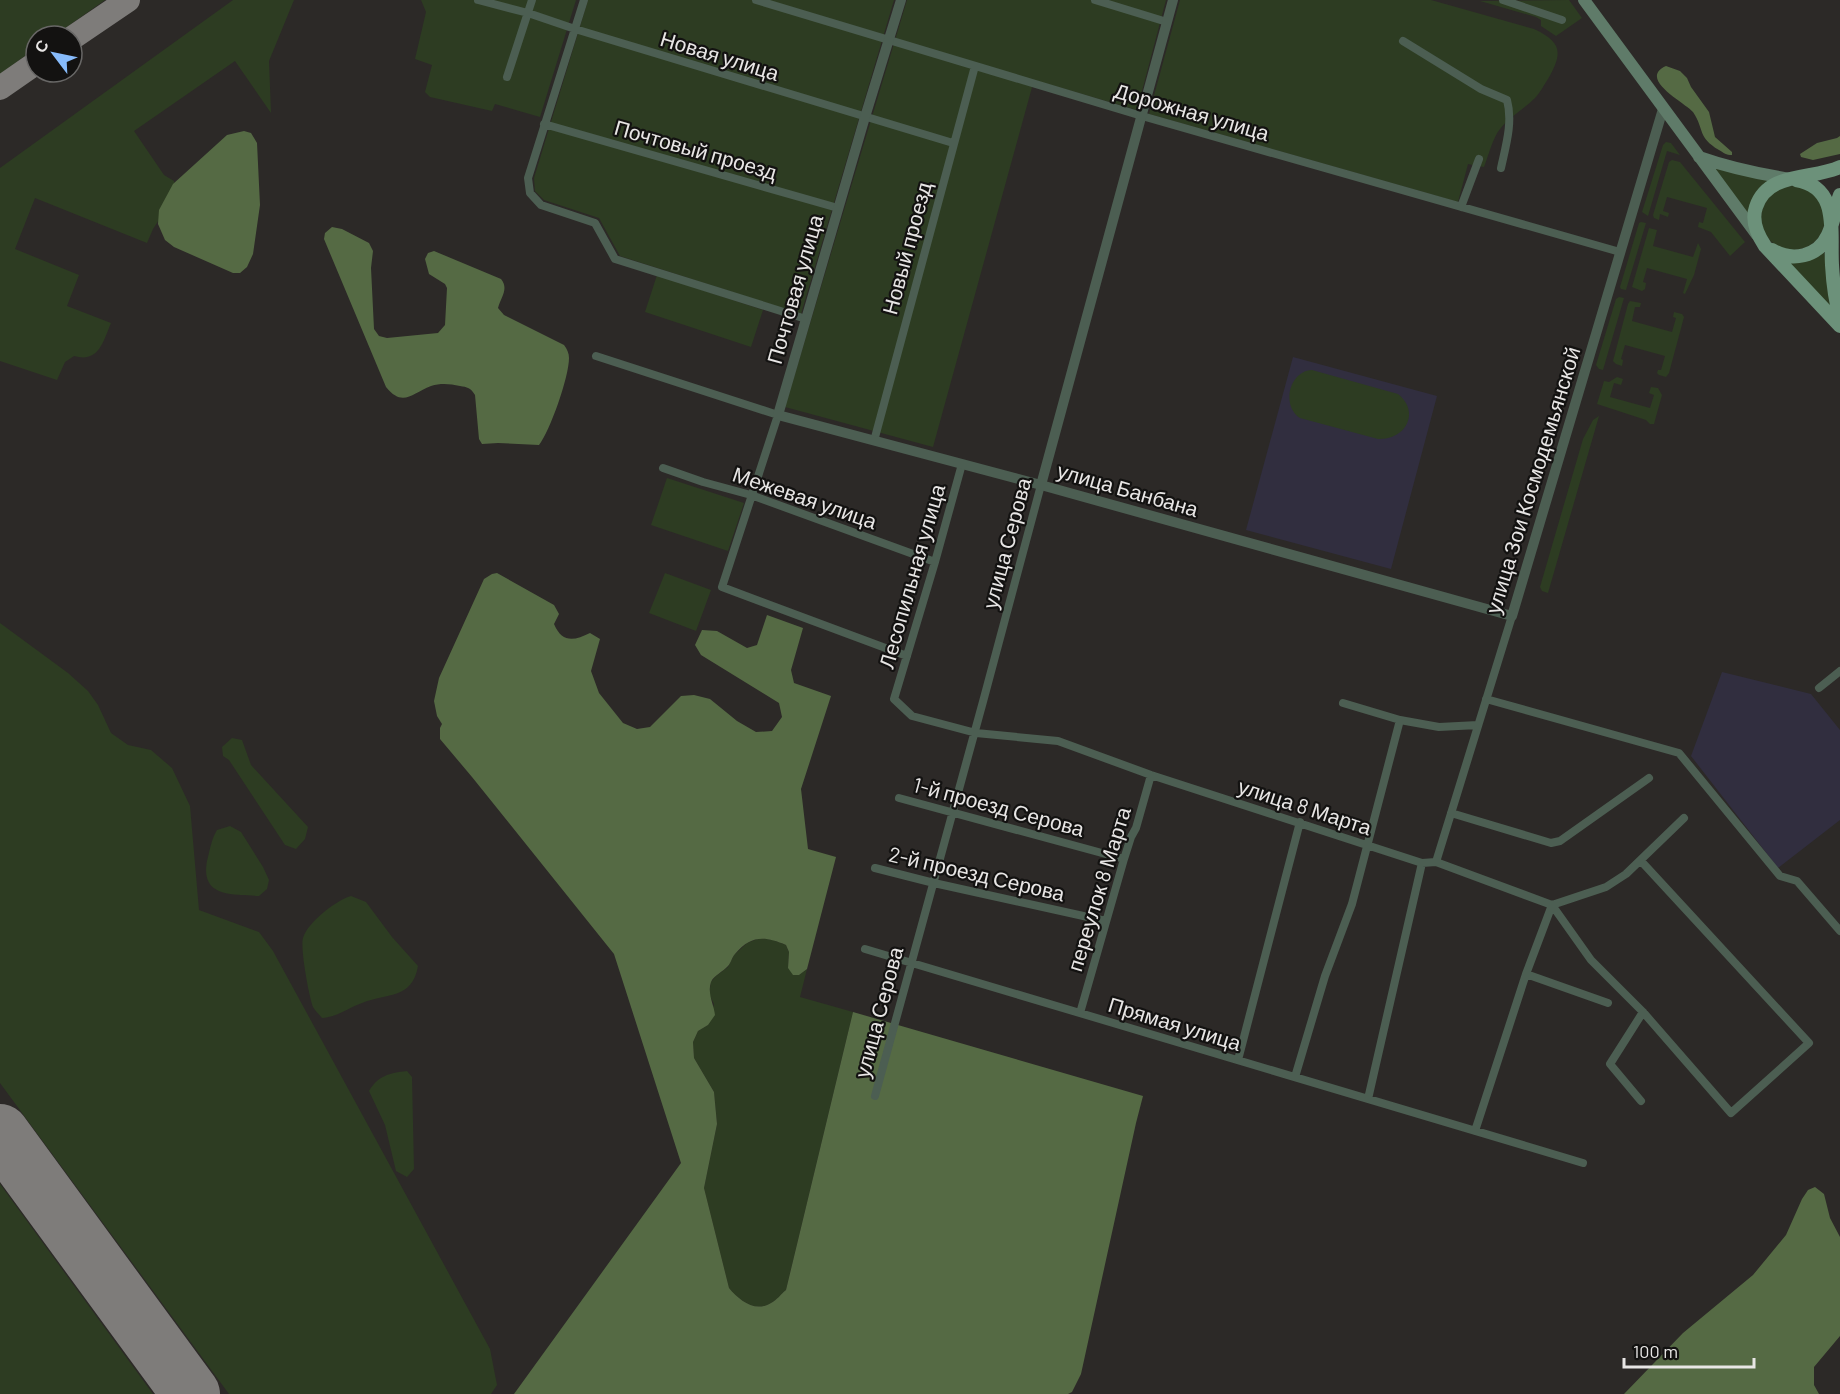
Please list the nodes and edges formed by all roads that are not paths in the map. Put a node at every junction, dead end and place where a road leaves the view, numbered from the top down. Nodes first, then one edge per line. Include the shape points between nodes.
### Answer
1 (477, 0) edge
2 (532, 0) edge
3 (584, 0) edge
4 (756, 0) edge
5 (901, 0) edge
6 (1095, 0) edge
7 (1173, 0) edge
8 (1503, 0) edge
9 (1584, 0) edge
10 (528, 14) junction
11 (1562, 20) dead end
12 (1167, 22) junction
13 (575, 29) junction
14 (889, 40) junction
15 (1403, 41) dead end
16 (975, 66) junction
17 (507, 77) dead end
18 (1663, 109) junction
19 (1142, 116) junction
20 (865, 117) junction
21 (544, 124) junction
22 (953, 143) junction
23 (1699, 157) junction
24 (1479, 159) dead end
25 (1840, 167) edge
26 (1501, 168) dead end
27 (1791, 179) junction
28 (1840, 195) edge
29 (1461, 207) junction
30 (838, 208) junction
31 (1833, 220) junction
32 (1765, 246) junction
33 (1620, 252) junction
34 (1840, 317) edge
35 (806, 319) junction
36 (1840, 326) edge
37 (596, 356) dead end
38 (778, 415) junction
39 (874, 441) junction
40 (962, 464) junction
41 (663, 468) dead end
42 (1041, 485) junction
43 (751, 495) junction
44 (935, 562) junction
45 (1512, 616) junction
46 (907, 656) junction
47 (1840, 671) edge
48 (1819, 688) dead end
49 (894, 699) joint
50 (1486, 699) junction
51 (1343, 703) dead end
52 (1400, 720) junction
53 (1478, 725) junction
54 (976, 733) junction
55 (1151, 775) junction
56 (1649, 778) dead end
57 (899, 798) dead end
58 (952, 812) junction
59 (1451, 813) junction
60 (1684, 818) dead end
61 (1300, 822) junction
62 (1368, 845) junction
63 (1124, 859) junction
64 (1641, 861) junction
65 (1436, 862) junction
66 (1422, 863) junction
67 (875, 868) dead end
68 (934, 883) junction
69 (1552, 905) junction
70 (1106, 921) junction
71 (1840, 931) edge
72 (865, 949) dead end
73 (912, 963) junction
74 (1527, 974) junction
75 (1608, 1003) dead end
76 (1643, 1012) junction
77 (1080, 1013) junction
78 (1238, 1060) junction
79 (1295, 1077) junction
80 (875, 1096) dead end
81 (1368, 1099) junction
82 (1641, 1101) dead end
83 (1475, 1131) junction
84 (1583, 1163) dead end

1 - 10 street, Новая улица
2 - 10 street
3 - 13 street
4 - 14 street, Дорожная улица
5 - 14 street, Почтовая улица
6 - 12 street
7 - 12 street, улица Серова
8 - 11 street
9 - 18 main road
10 - 13 street, Новая улица
10 - 17 street
12 - 19 street, улица Серова
13 - 20 street, Новая улица
13 - 21 street
14 - 16 street, Дорожная улица
14 - 20 street, Почтовая улица
15 - 26 street via 1480,89 1507,99 1508,134
16 - 19 street, Дорожная улица
16 - 22 street, Новый проезд
18 - 23 main road
18 - 33 street, улица Зои Космодемьянской
19 - 29 street, Дорожная улица
19 - 42 street, улица Серова
20 - 22 street, Новая улица
20 - 30 street, Почтовая улица
21 - 30 street, Почтовый проезд
21 - 35 street via 528,178 530,194 541,205 595,223 615,259
22 - 39 street, Новый проезд
23 - 27 main road via 1744,171
23 - 32 main road
24 - 29 street
25 - 27 main road
27 - 31 main road via 1820,190 1829,203
27 - 32 main road via 1773,185 1757,204 1755,226
28 - 31 main road
29 - 33 street, Дорожная улица
30 - 35 street, Почтовая улица
31 - 32 main road via 1825,240 1807,254 1785,256
31 - 34 main road via 1832,264
32 - 36 main road
33 - 45 street, улица Зои Космодемьянской
35 - 38 street, Почтовая улица
37 - 38 street, улица Банбана
38 - 39 street, улица Банбана
38 - 43 street, Почтовая улица
39 - 40 street, улица Банбана
40 - 42 street, улица Банбана
40 - 44 street, Лесопильная улица
41 - 43 street, Межевая улица
42 - 45 street, улица Банбана
42 - 54 street, улица Серова
43 - 44 street, Межевая улица
43 - 46 street, Почтовая улица via 722,587
44 - 46 street, Лесопильная улица
45 - 50 street, улица Зои Космодемьянской
46 - 49 street, Лесопильная улица
47 - 48 street
49 - 54 street, улица 8 Марта via 912,716
50 - 53 street, улица Зои Космодемьянской
50 - 71 street via 1679,753 1780,876 1797,881
51 - 52 street
52 - 53 street via 1439,727
52 - 62 street
53 - 59 street, улица Зои Космодемьянской
54 - 55 street, улица 8 Марта via 1058,741
54 - 58 street, улица Серова
55 - 61 street, улица 8 Марта
55 - 63 street, переулок 8 Марта
56 - 59 street via 1560,841 1551,843
57 - 58 street, 1-й проезд Серова
58 - 63 street, 1-й проезд Серова
58 - 68 street, улица Серова
59 - 65 street, улица Зои Космодемьянской
60 - 64 street
61 - 62 street, улица 8 Марта
61 - 78 street
62 - 66 street, улица 8 Марта
62 - 79 street
63 - 70 street, переулок 8 Марта
64 - 69 street via 1606,887
64 - 76 street via 1809,1043 1731,1113
65 - 66 street, улица 8 Марта
65 - 69 street, улица 8 Марта
66 - 81 street
67 - 68 street, 2-й проезд Серова
68 - 70 street, 2-й проезд Серова
68 - 73 street, улица Серова
69 - 74 street
69 - 76 street via 1590,960
70 - 77 street, переулок 8 Марта
72 - 73 street, Прямая улица
73 - 77 street, Прямая улица
73 - 80 street, улица Серова
74 - 75 street
74 - 83 street
76 - 82 street via 1610,1064
77 - 78 street, Прямая улица
78 - 79 street, Прямая улица
79 - 81 street, Прямая улица
81 - 83 street, Прямая улица
83 - 84 street, Прямая улица

